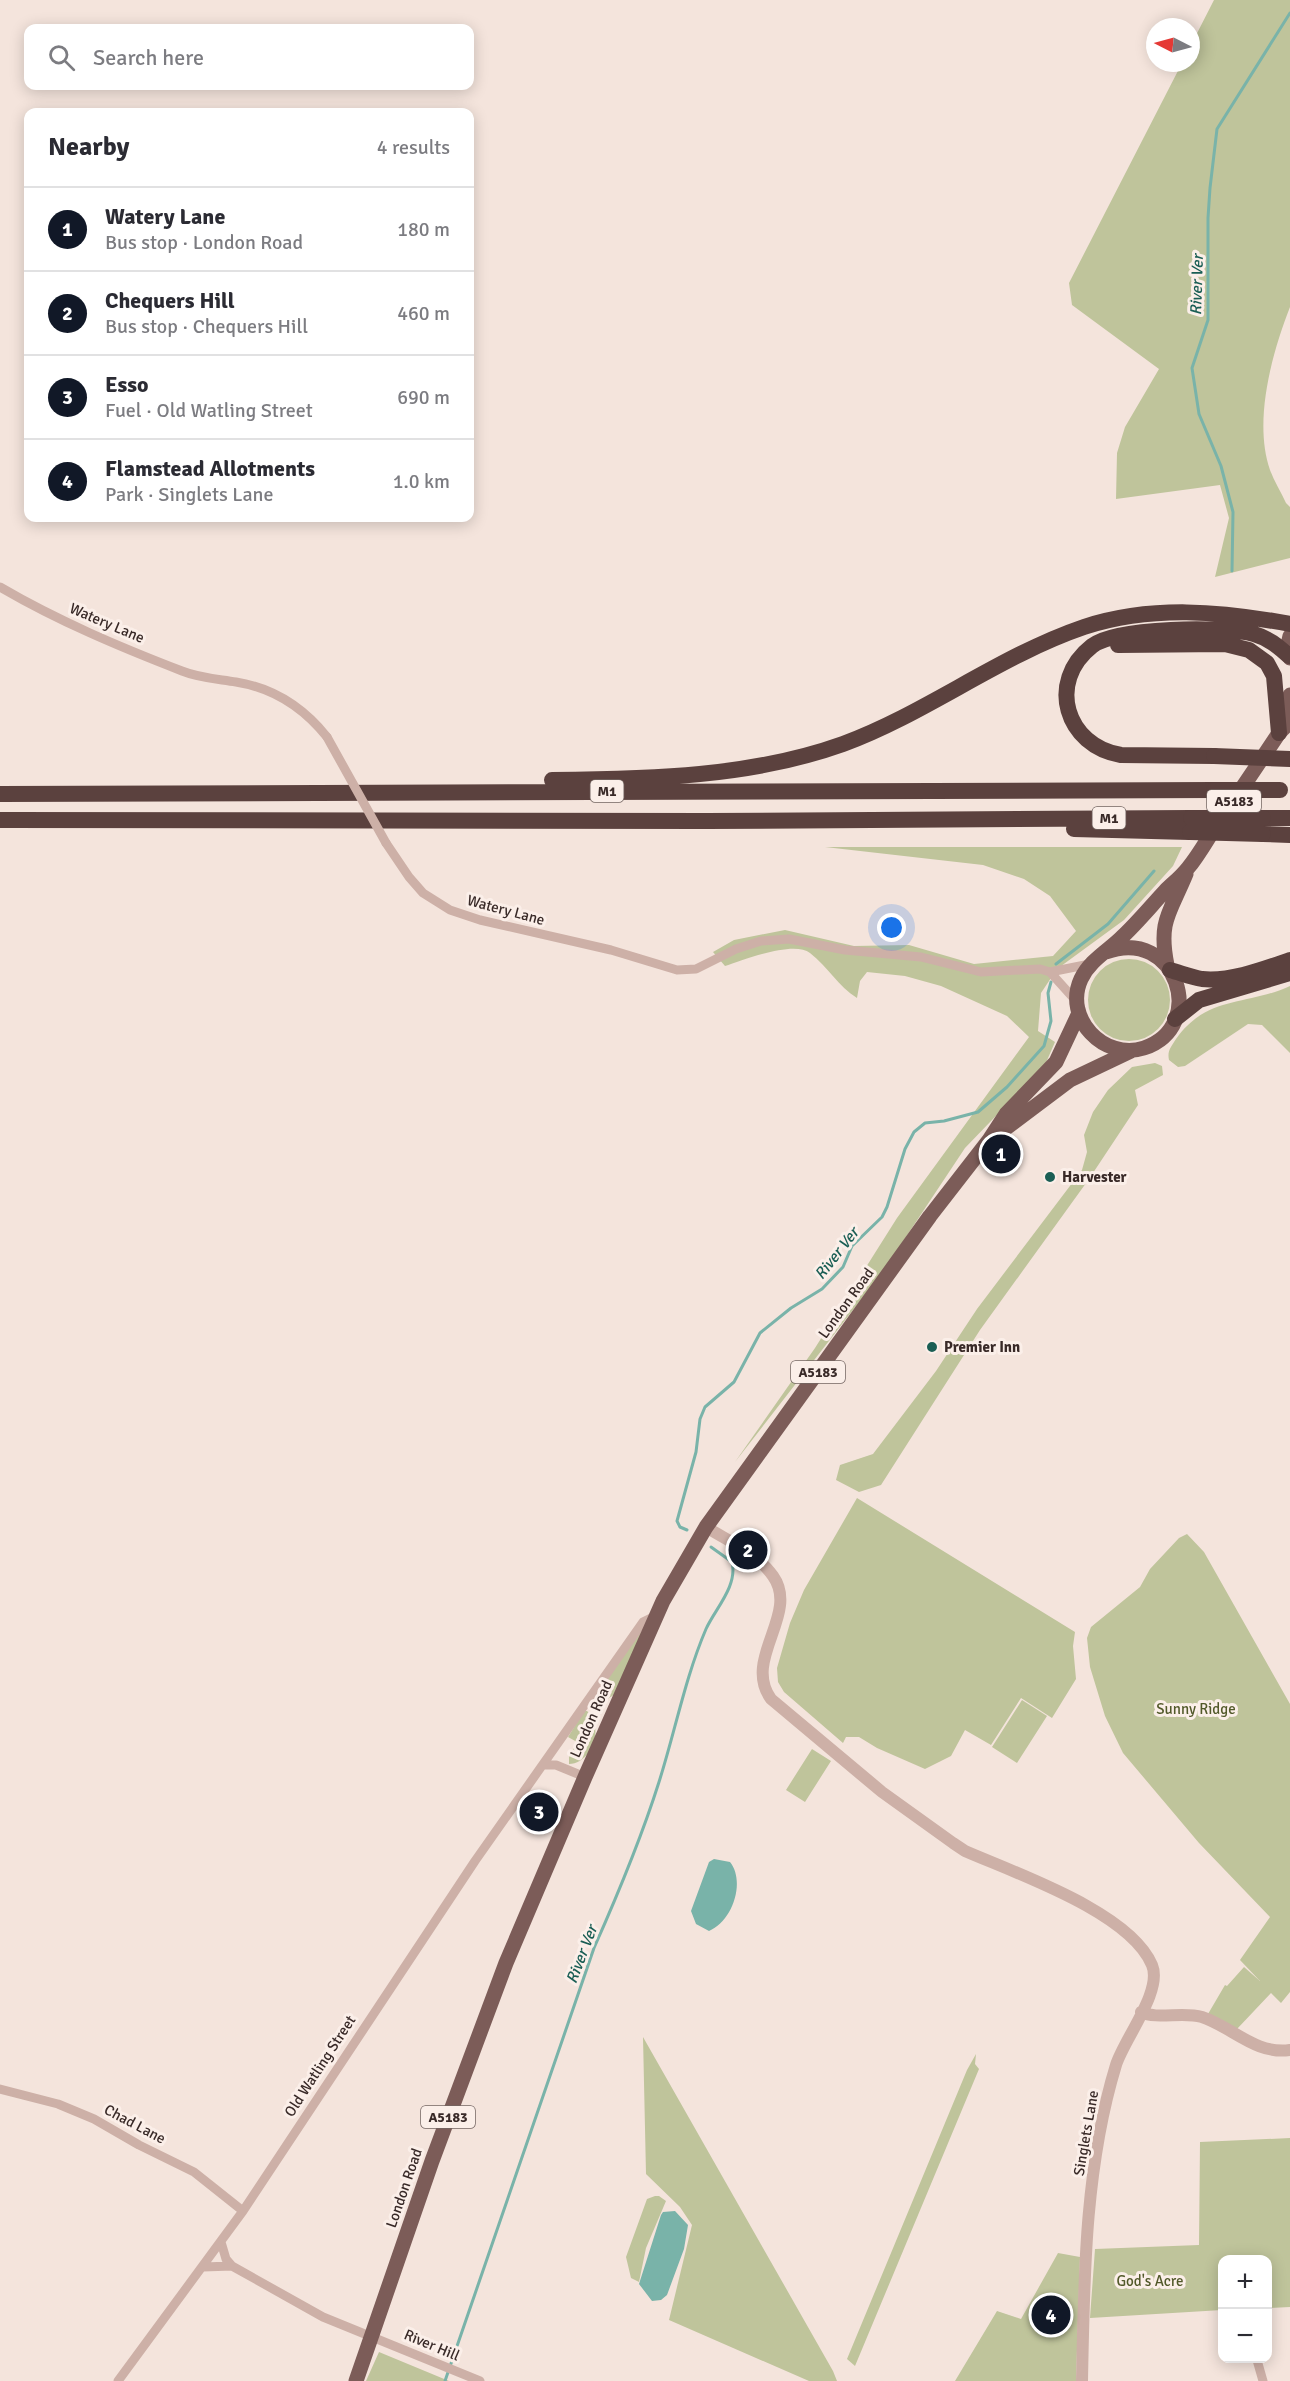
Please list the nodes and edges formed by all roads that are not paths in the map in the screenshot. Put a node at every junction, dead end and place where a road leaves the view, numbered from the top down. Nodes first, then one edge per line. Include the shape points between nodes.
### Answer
1 (0, 587) edge
2 (1290, 624) edge
3 (1290, 636) edge
4 (1087, 651) junction
5 (1289, 657) edge
6 (1290, 695) edge
7 (1285, 727) edge
8 (1290, 759) edge
9 (1285, 790) edge
10 (411, 793) junction
11 (0, 794) edge
12 (1290, 818) edge
13 (0, 820) edge
14 (1263, 826) junction
15 (1290, 835) edge
16 (1188, 868) junction
17 (1106, 952) junction
18 (1290, 960) edge
19 (1090, 964) junction
20 (1168, 967) junction
21 (1050, 972) junction
22 (1290, 973) edge
23 (1078, 1008) junction
24 (1175, 1019) junction
25 (1134, 1050) junction
26 (989, 1140) junction
27 (706, 1527) junction
28 (656, 1616) junction
29 (544, 1765) junction
30 (585, 1777) junction
31 (1142, 2012) junction
32 (1290, 2050) edge
33 (0, 2089) edge
34 (243, 2211) junction
35 (221, 2242) junction
36 (232, 2266) junction
37 (202, 2267) junction
38 (373, 2337) junction
39 (1258, 2363) edge
40 (118, 2381) edge
41 (356, 2381) edge
42 (480, 2381) edge
43 (1082, 2381) edge
44 (1263, 2381) edge

1 - 21 street, Watery Lane, bridge via 44,613 185,672 264,688 299,708 327,737 409,877 423,893 458,913 677,969 696,969 761,941 789,939 845,950 921,957 981,972
2 - 10 highway via 1192,611 1155,613 1093,625 1021,655 878,730 778,762 636,779 530,780
3 - 5 main road
4 - 5 highway via 1106,638 1126,634 1214,631 1257,635
4 - 7 highway via 1157,643 1245,648 1260,656 1274,675
4 - 8 highway, bridge via 1074,669 1066,692 1070,716 1080,733 1101,750 1121,755
6 - 7 main road, A5183
7 - 16 main road, A5183
9 - 10 highway, M1, bridge
10 - 11 highway, M1
12 - 14 highway, M1
13 - 14 highway, M1, bridge
14 - 15 highway
16 - 17 main road, A5183
16 - 20 main road, A5183 via 1163,927
17 - 19 main road
17 - 20 main road via 1139,948
18 - 20 highway via 1212,979 1193,977
19 - 21 street, Watery Lane
19 - 23 main road via 1080,981
20 - 24 main road via 1179,990
21 - 23 street
22 - 24 highway via 1199,1000
23 - 25 main road via 1084,1027 1101,1043
23 - 26 main road, London Road / A5183 via 1056,1062 1006,1114
24 - 25 main road via 1165,1035
25 - 26 main road, London Road / A5183 via 1071,1080
26 - 27 main road, London Road / A5183
27 - 28 main road, London Road / A5183
27 - 31 street, Singlets Lane via 756,1558 777,1583 778,1613 761,1676 771,1699 882,1792 959,1847 1107,1919 1144,1950 1154,1969 1154,1985
28 - 29 street, Old Watling Street via 636,1630
28 - 30 main road, London Road / A5183
29 - 30 street via 556,1765
29 - 34 street, Old Watling Street via 462,1881
30 - 38 main road, London Road / A5183 via 502,1973 432,2161
31 - 32 street via 1152,2016 1202,2017 1260,2047
31 - 43 street, Singlets Lane via 1117,2062 1095,2158 1085,2274
33 - 34 street, Chad Lane via 58,2104 93,2119 194,2172
34 - 35 street, Old Watling Street
35 - 36 street
35 - 37 street, Old Watling Street
36 - 37 street
36 - 38 street, River Hill via 323,2317
37 - 40 street, Old Watling Street
38 - 41 main road, London Road / A5183
38 - 42 street, River Hill
39 - 44 street

